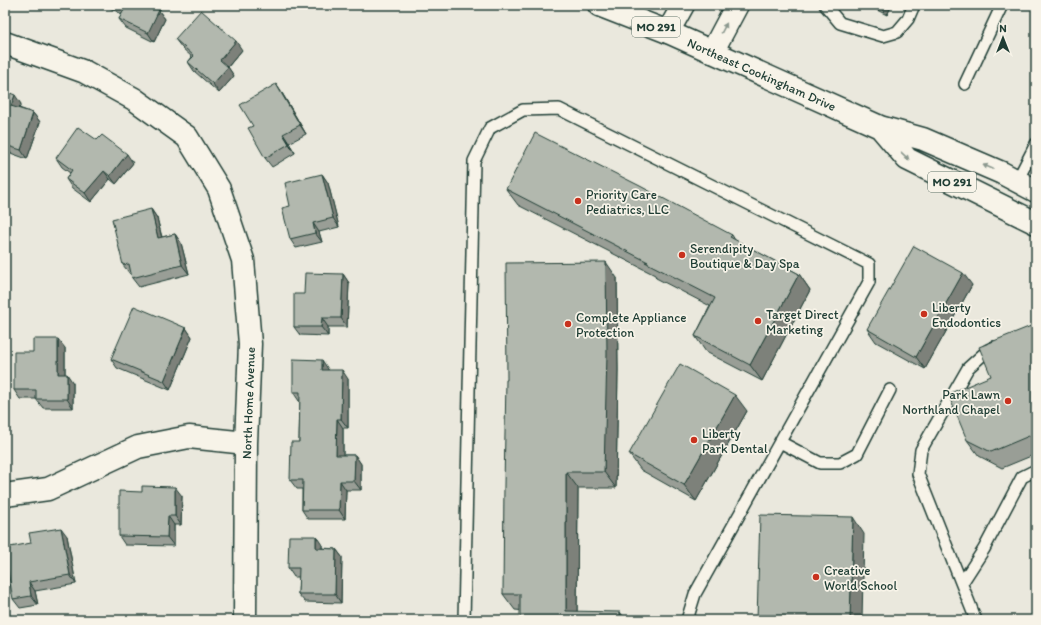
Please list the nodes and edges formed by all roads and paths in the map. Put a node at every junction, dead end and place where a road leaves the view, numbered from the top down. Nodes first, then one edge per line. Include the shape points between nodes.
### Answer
1 (599, 5) edge
2 (683, 5) edge
3 (737, 5) edge
4 (825, 5) edge
5 (914, 5) edge
6 (1002, 5) edge
7 (668, 32) junction
8 (5, 43) edge
9 (712, 52) junction
10 (965, 84) dead end
11 (880, 126) junction
12 (1036, 144) edge
13 (1017, 181) junction
14 (1036, 190) edge
15 (1036, 223) edge
16 (1002, 344) edge
17 (890, 390) dead end
18 (780, 442) junction
19 (246, 443) junction
20 (1036, 470) edge
21 (5, 495) edge
22 (962, 583) junction
23 (245, 620) edge
24 (464, 620) edge
25 (687, 620) edge
26 (976, 620) edge

1 - 7 street, Northeast Cookingham Drive / MO 291
2 - 7 street
9 -> 3 street
4 - 5 lane via 840,23 883,36 896,32 908,19
6 - 10 lane
7 - 9 street, Northeast Cookingham Drive / MO 291
8 - 19 street, North Home Avenue via 85,72 134,99 187,137 219,189 243,260 250,344
9 - 11 street, Northeast Cookingham Drive / MO 291
13 -> 11 street, Northeast Cookingham Drive / MO 291 via 923,139
11 -> 15 street, Northeast Cookingham Drive / MO 291 via 906,159
12 - 13 lane
13 - 14 street, Northeast Cookingham Drive / MO 291
16 - 22 lane via 988,350 968,368 921,450 918,474
17 - 18 lane via 857,454 840,463 820,463
18 - 24 lane via 869,282 869,264 559,109 523,110 490,128 474,161
18 - 25 lane via 695,594
19 - 21 street via 189,437 138,447 48,489
19 - 23 street, North Home Avenue
20 - 22 lane via 1022,477
22 - 26 lane

